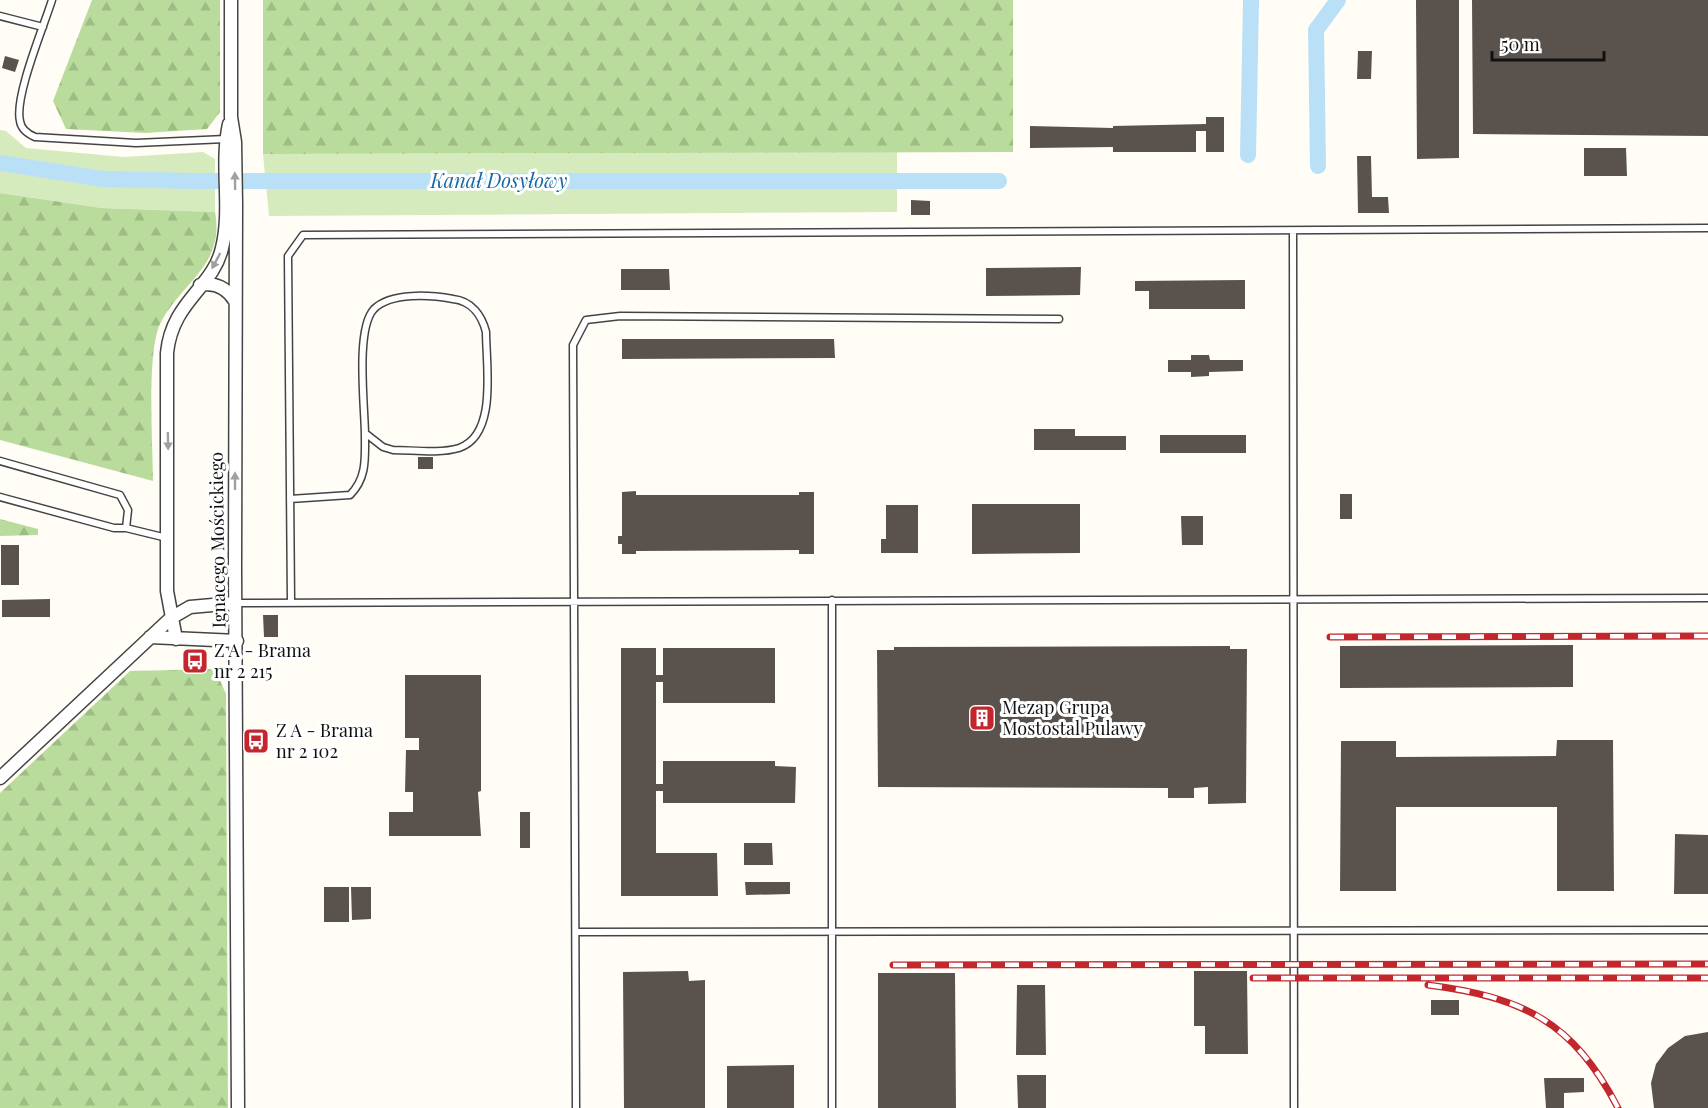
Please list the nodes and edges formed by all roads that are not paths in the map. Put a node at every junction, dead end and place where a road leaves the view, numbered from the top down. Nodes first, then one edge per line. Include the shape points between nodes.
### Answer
1 (52, 0) edge
2 (231, 0) edge
3 (0, 16) edge
4 (43, 27) junction
5 (231, 117) junction
6 (226, 139) junction
7 (230, 157) junction
8 (230, 204) junction
9 (1708, 228) edge
10 (1293, 231) junction
11 (200, 285) junction
12 (235, 302) junction
13 (1059, 319) dead end
14 (365, 434) junction
15 (0, 461) edge
16 (0, 497) edge
17 (290, 499) junction
18 (126, 528) junction
19 (167, 538) junction
20 (1708, 598) edge
21 (1292, 599) junction
22 (832, 600) junction
23 (574, 601) junction
24 (291, 602) junction
25 (235, 603) junction
26 (171, 618) junction
27 (150, 638) junction
28 (176, 639) junction
29 (237, 641) junction
30 (0, 778) edge
31 (1708, 930) edge
32 (1294, 931) junction
33 (576, 932) junction
34 (832, 933) junction
35 (238, 1108) edge
36 (576, 1108) edge
37 (832, 1108) edge
38 (1294, 1108) edge

1 - 4 lane
2 - 5 street, Ignacego Mościckiego
3 - 4 lane
4 - 6 lane via 20,103 20,124 30,134 136,143
5 - 6 street, Ignacego Mościckiego
5 - 7 street, Ignacego Mościckiego
6 - 7 street, Ignacego Mościckiego
7 - 8 street, Ignacego Mościckiego
8 -> 11 street, Ignacego Mościckiego via 219,258
8 - 12 street, Ignacego Mościckiego
9 - 10 lane
10 - 17 lane via 303,235 288,256
10 - 21 lane
11 - 12 street via 215,284
11 -> 19 street, Ignacego Mościckiego via 174,320 168,343
25 -> 12 street, Ignacego Mościckiego
13 - 23 lane via 620,315 586,320 573,345
14 - 14 lane via 364,332 373,310 395,298 410,297 454,299 476,310 486,332 486,414 479,432 458,448 393,450
14 - 17 lane via 360,485 350,495
15 - 18 lane via 120,495 128,510
16 - 18 lane
17 - 24 lane
18 - 19 lane
19 - 26 street, Ignacego Mościckiego
20 - 21 lane
21 - 22 lane
21 - 32 lane
22 - 23 lane
22 - 34 lane
23 - 24 lane
23 - 33 lane
24 - 25 lane
25 - 26 street via 190,607
25 - 29 street, Ignacego Mościckiego
26 - 27 street
26 - 28 street, Ignacego Mościckiego
27 - 28 street
27 - 30 street
28 - 29 street
29 - 35 street, Ignacego Mościckiego
31 - 32 lane
32 - 34 lane
32 - 38 lane
33 - 34 lane
33 - 36 lane
34 - 37 lane

